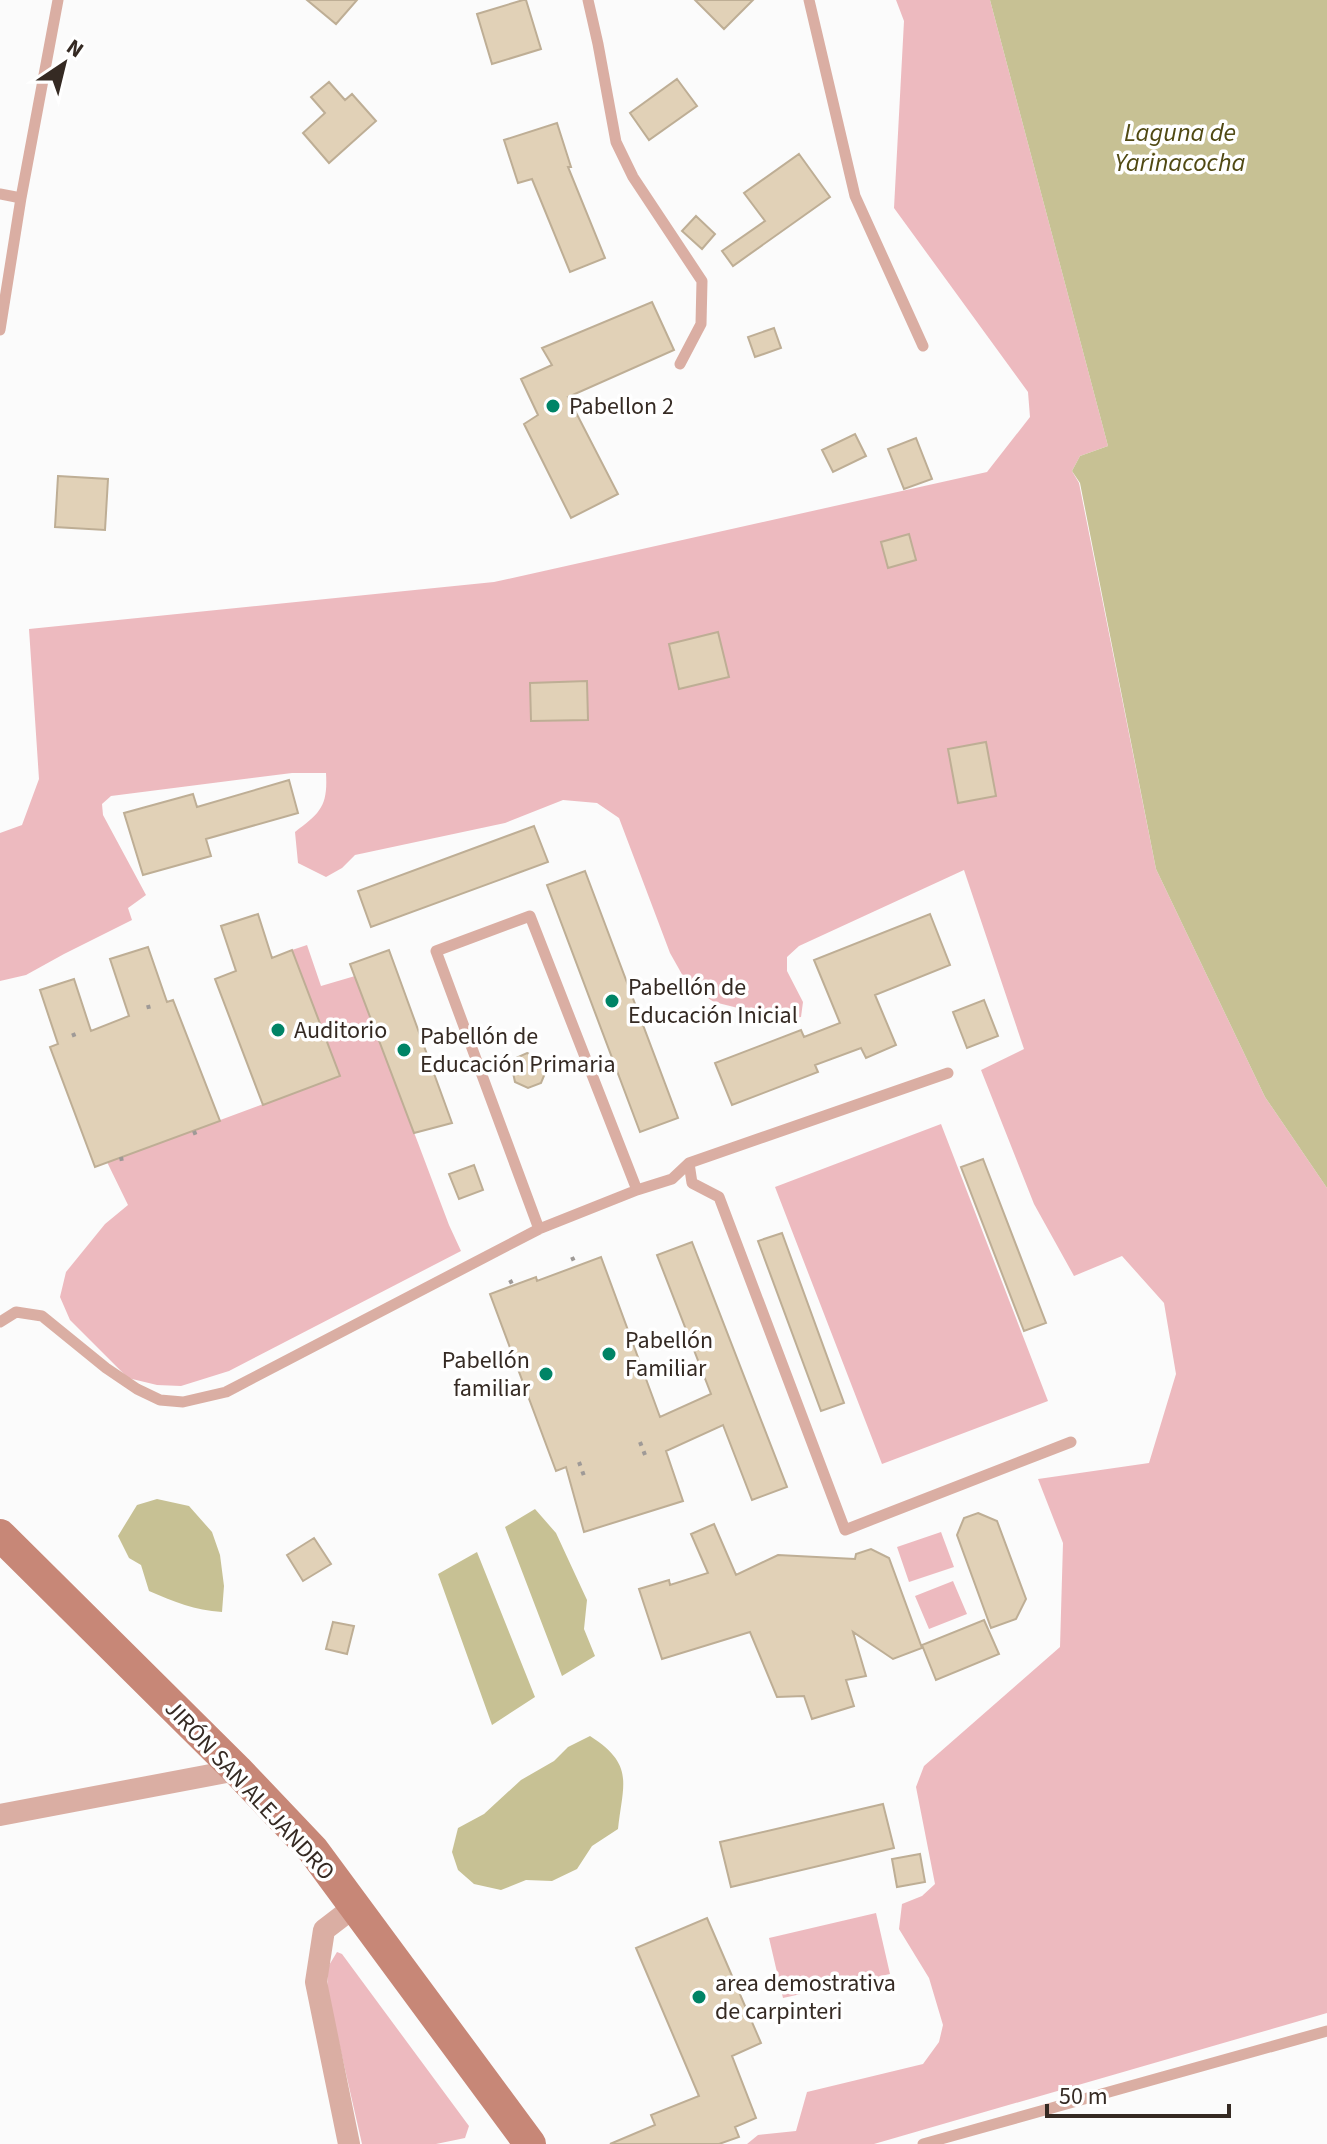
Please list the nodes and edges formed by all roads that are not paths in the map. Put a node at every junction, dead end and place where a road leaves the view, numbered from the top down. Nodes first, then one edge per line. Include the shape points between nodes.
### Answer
1 (58, 0) edge
2 (588, 0) edge
3 (809, 0) edge
4 (0, 194) edge
5 (21, 198) junction
6 (0, 330) edge
7 (923, 346) dead end
8 (680, 364) dead end
9 (948, 1073) dead end
10 (689, 1163) junction
11 (637, 1190) junction
12 (539, 1229) junction
13 (0, 1322) edge
14 (1071, 1442) dead end
15 (0, 1535) edge
16 (237, 1770) junction
17 (0, 1815) edge
18 (354, 1907) junction
19 (1327, 2031) edge
20 (521, 2143) edge
21 (349, 2144) edge
22 (923, 2144) edge

1 - 5 lane
2 - 8 lane via 616,142 702,281 701,324
3 - 7 lane via 855,196
4 - 5 lane
5 - 6 lane
9 - 10 lane
10 - 11 lane via 672,1179
10 - 14 lane via 692,1183 719,1197 845,1530
11 - 12 lane
11 - 12 lane via 530,916 436,951
12 - 13 lane via 226,1392 183,1402 160,1400 137,1389 42,1316 16,1312
15 - 16 street, JIRÓN SAN ALEJANDRO
16 - 17 street
16 - 18 street, JIRÓN SAN ALEJANDRO via 313,1850
18 - 20 street, JIRÓN SAN ALEJANDRO
18 - 21 street via 324,1930 316,1982
19 - 22 lane

